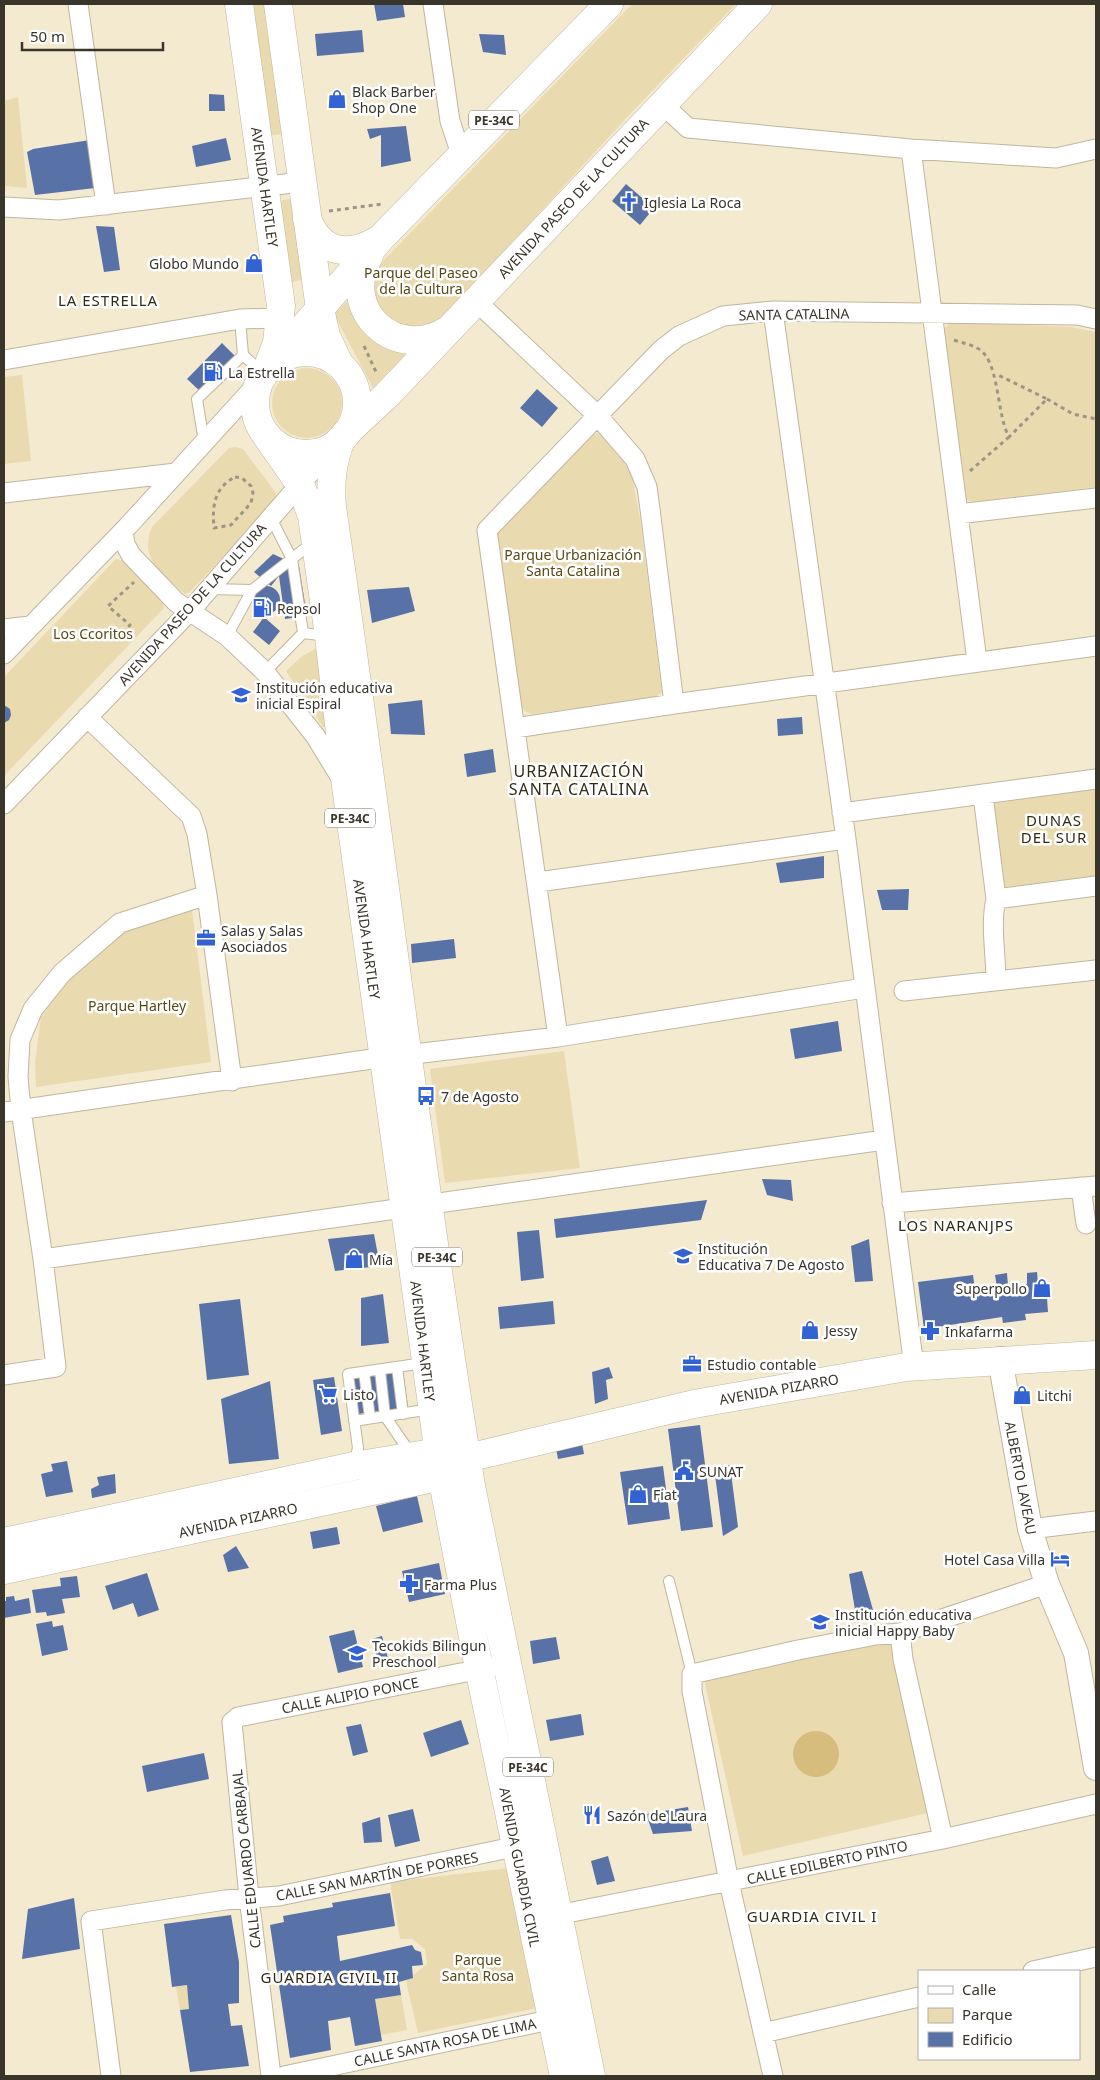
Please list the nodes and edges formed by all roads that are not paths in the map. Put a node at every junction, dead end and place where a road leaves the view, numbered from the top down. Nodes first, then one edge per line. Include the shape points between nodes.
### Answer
1 (78, 4) edge
2 (239, 4) edge
3 (278, 4) edge
4 (433, 4) edge
5 (758, 4) edge
6 (600, 8) edge
7 (662, 104) junction
8 (911, 149) junction
9 (1096, 149) edge
10 (461, 154) junction
11 (302, 182) junction
12 (265, 185) junction
13 (106, 205) junction
14 (4, 206) edge
15 (316, 215) junction
16 (381, 238) junction
17 (476, 301) junction
18 (320, 308) junction
19 (772, 311) junction
20 (281, 318) junction
21 (1096, 319) edge
22 (240, 320) junction
23 (934, 321) junction
24 (452, 327) junction
25 (243, 354) junction
26 (4, 360) edge
27 (339, 364) junction
28 (266, 372) junction
29 (598, 416) junction
30 (268, 438) junction
31 (341, 439) junction
32 (204, 442) junction
33 (176, 473) junction
34 (300, 484) junction
35 (4, 493) edge
36 (1096, 498) edge
37 (958, 514) junction
38 (270, 518) junction
39 (123, 531) junction
40 (316, 539) junction
41 (292, 559) junction
42 (208, 589) junction
43 (252, 590) junction
44 (190, 611) junction
45 (30, 626) junction
46 (4, 629) edge
47 (303, 633) junction
48 (227, 636) junction
49 (329, 636) junction
50 (1096, 646) edge
51 (4, 654) edge
52 (977, 661) junction
53 (265, 672) junction
54 (824, 683) junction
55 (674, 704) junction
56 (87, 717) junction
57 (515, 728) junction
58 (1096, 779) edge
59 (346, 786) junction
60 (983, 795) junction
61 (4, 804) edge
62 (842, 813) junction
63 (846, 839) junction
64 (538, 882) junction
65 (1096, 886) edge
66 (207, 895) junction
67 (996, 899) junction
68 (1096, 970) edge
69 (996, 981) junction
70 (864, 988) junction
71 (904, 991) dead end
72 (558, 1037) junction
73 (396, 1057) junction
74 (232, 1081) junction
75 (12, 1111) edge
76 (884, 1140) junction
77 (1089, 1186) edge
78 (892, 1203) junction
79 (417, 1207) junction
80 (1086, 1224) dead end
81 (43, 1259) junction
82 (1096, 1355) edge
83 (1000, 1359) junction
84 (425, 1363) junction
85 (397, 1367) junction
86 (914, 1367) junction
87 (380, 1370) junction
88 (364, 1372) junction
89 (4, 1375) edge
90 (432, 1409) junction
91 (403, 1414) junction
92 (385, 1416) junction
93 (370, 1418) junction
94 (354, 1421) junction
95 (466, 1458) junction
96 (431, 1461) junction
97 (354, 1466) junction
98 (1096, 1520) edge
99 (1030, 1529) junction
100 (4, 1542) edge
101 (4, 1570) edge
102 (669, 1581) dead end
103 (1047, 1584) junction
104 (900, 1633) junction
105 (508, 1665) junction
106 (479, 1668) junction
107 (692, 1674) junction
108 (232, 1731) joint
109 (1096, 1768) edge
110 (1096, 1804) edge
111 (943, 1838) junction
112 (543, 1840) junction
113 (516, 1848) junction
114 (729, 1882) junction
115 (249, 1897) junction
116 (557, 1915) junction
117 (1096, 1957) edge
118 (1038, 1970) edge
119 (918, 1997) edge
120 (565, 2017) junction
121 (763, 2033) junction
122 (111, 2076) edge
123 (271, 2076) edge
124 (284, 2076) edge
125 (564, 2076) edge
126 (591, 2076) edge
127 (773, 2076) edge

1 - 13 street
2 - 12 main road, AVENIDA HARTLEY
3 - 11 main road
4 - 10 street via 450,121
5 - 7 main road, AVENIDA PASEO DE LA CULTURA / PE-34C
6 - 10 main road, PE-34C
7 - 8 street via 688,128
7 - 17 main road, AVENIDA PASEO DE LA CULTURA / PE-34C
8 - 9 street via 1056,158
8 - 23 street
10 - 16 main road, PE-34C
11 - 12 street
11 - 15 main road
12 - 13 street
12 - 20 main road, AVENIDA HARTLEY
13 - 14 street via 59,210
15 - 16 main road via 316,236 333,249 350,251
15 - 18 main road
16 - 18 main road, PE-34C
16 - 24 main road via 364,264 360,280 364,305 377,326 390,335 423,341
17 - 24 main road, AVENIDA PASEO DE LA CULTURA / PE-34C
17 - 29 street
18 - 27 main road via 326,336
18 - 28 main road, PE-34C
19 - 23 street, SANTA CATALINA
19 - 29 street, SANTA CATALINA via 723,316 679,336 661,350
19 - 54 street
20 - 22 street
20 - 28 main road, AVENIDA HARTLEY via 277,343
21 - 23 street, SANTA CATALINA via 1077,315
22 - 25 lane
22 - 26 street
23 - 37 street
24 - 31 main road, AVENIDA PASEO DE LA CULTURA / PE-34C
25 - 28 lane
25 - 32 lane via 197,399
27 - 28 main road via 324,355 308,352 288,355
27 - 31 main road, PE-34C via 350,378 356,394 356,411
28 - 30 main road, PE-34C via 255,397 260,426
28 - 32 street
29 - 55 street via 635,459 647,487
29 - 57 street, SANTA CATALINA via 487,530
30 - 31 main road, PE-34C via 286,450 304,454 319,452
30 - 34 main road, AVENIDA HARTLEY / PE-34C
31 - 34 street, AVENIDA PASEO DE LA CULTURA
31 - 73 main road, AVENIDA HARTLEY / PE-34C via 333,460 330,482 332,507
32 - 33 street
33 - 35 street
33 - 39 street
34 - 38 street, AVENIDA PASEO DE LA CULTURA
34 - 40 main road, AVENIDA HARTLEY / PE-34C via 312,516
36 - 37 street
37 - 52 street
38 - 41 lane
38 - 42 street, AVENIDA PASEO DE LA CULTURA
39 - 44 street via 131,555 176,602
39 - 45 street
40 - 41 lane
40 - 49 main road, AVENIDA HARTLEY / PE-34C
41 - 43 lane
41 - 47 lane
42 - 43 lane
42 - 44 street, AVENIDA PASEO DE LA CULTURA
43 - 48 lane
44 - 48 street
44 - 56 street, AVENIDA PASEO DE LA CULTURA
45 - 46 street
45 - 51 street
47 - 49 lane
47 - 53 lane
48 - 53 street
49 - 59 main road, AVENIDA HARTLEY / PE-34C
50 - 52 street
52 - 54 street
53 - 59 street via 316,737
54 - 55 street
54 - 62 street
55 - 57 street
56 - 61 street, AVENIDA PASEO DE LA CULTURA
56 - 66 street via 191,816
57 - 64 street
58 - 60 street
59 - 73 main road, AVENIDA HARTLEY / PE-34C
60 - 62 street
60 - 67 street
62 - 63 street
63 - 64 street
63 - 70 street
64 - 72 street
65 - 67 street
66 - 74 street
66 - 75 street via 120,923 62,973 33,1009 20,1040
67 - 69 street via 993,913
68 - 69 street
69 - 71 street
70 - 72 street
70 - 76 street
72 - 73 street
73 - 74 street
73 - 79 main road, AVENIDA HARTLEY / PE-34C
74 - 75 street
75 - 81 street
76 - 78 street
76 - 79 street
77 - 78 street
77 - 80 street
78 - 86 street
79 - 81 street
79 - 84 main road, AVENIDA HARTLEY / PE-34C
79 - 95 main road, AVENIDA HARTLEY / PE-34C
81 - 89 street via 56,1367
82 - 83 main road, AVENIDA PIZARRO
83 - 86 main road, AVENIDA PIZARRO
83 - 99 street, ALBERTO LAVEAU
84 - 85 lane
84 - 90 main road, AVENIDA HARTLEY / PE-34C
85 - 87 lane
85 - 91 lane
86 - 95 main road, AVENIDA PIZARRO via 694,1404
87 - 88 lane
87 - 92 lane
88 - 93 lane
88 - 94 lane via 348,1374
90 - 91 lane
90 - 96 main road, AVENIDA HARTLEY / PE-34C
91 - 92 lane
92 - 93 lane
92 - 96 lane
93 - 94 lane
94 - 97 lane via 358,1448
95 - 96 main road, AVENIDA PIZARRO
95 - 105 main road, AVENIDA GUARDIA CIVIL / PE-34C
96 - 97 main road, AVENIDA PIZARRO
96 - 101 main road, AVENIDA PIZARRO
96 - 106 main road, AVENIDA GUARDIA CIVIL / PE-34C
97 - 100 main road, AVENIDA PIZARRO
98 - 99 street
99 - 103 street, ALBERTO LAVEAU
102 - 107 lane
103 - 104 street
103 - 109 street, ALBERTO LAVEAU via 1076,1653
104 - 107 street via 798,1650
104 - 111 street
105 - 106 street, CALLE ALIPIO PONCE
105 - 112 main road, AVENIDA GUARDIA CIVIL / PE-34C
106 - 108 street, CALLE ALIPIO PONCE via 238,1717 232,1722
106 - 113 main road, AVENIDA GUARDIA CIVIL / PE-34C
107 - 114 street via 692,1691
108 - 115 street, CALLE EDUARDO CARBAJAL
110 - 111 street, CALLE EDILBERTO PINTO
111 - 114 street, CALLE EDILBERTO PINTO
112 - 113 street, CALLE SAN MARTÍN DE PORRES
112 - 116 main road, AVENIDA GUARDIA CIVIL / PE-34C
113 - 115 street, CALLE SAN MARTÍN DE PORRES via 265,1899
113 - 120 main road, AVENIDA GUARDIA CIVIL / PE-34C
114 - 116 street, CALLE EDILBERTO PINTO
114 - 121 street
115 - 122 street, CALLE SAN MARTÍN DE PORRES via 91,1921
115 - 123 street, CALLE EDUARDO CARBAJAL
116 - 120 main road, AVENIDA GUARDIA CIVIL / PE-34C
117 - 118 street
119 - 121 street
120 - 124 street, CALLE SANTA ROSA DE LIMA
120 - 125 main road, AVENIDA GUARDIA CIVIL / PE-34C
120 - 126 main road, AVENIDA GUARDIA CIVIL / PE-34C
121 - 127 street

